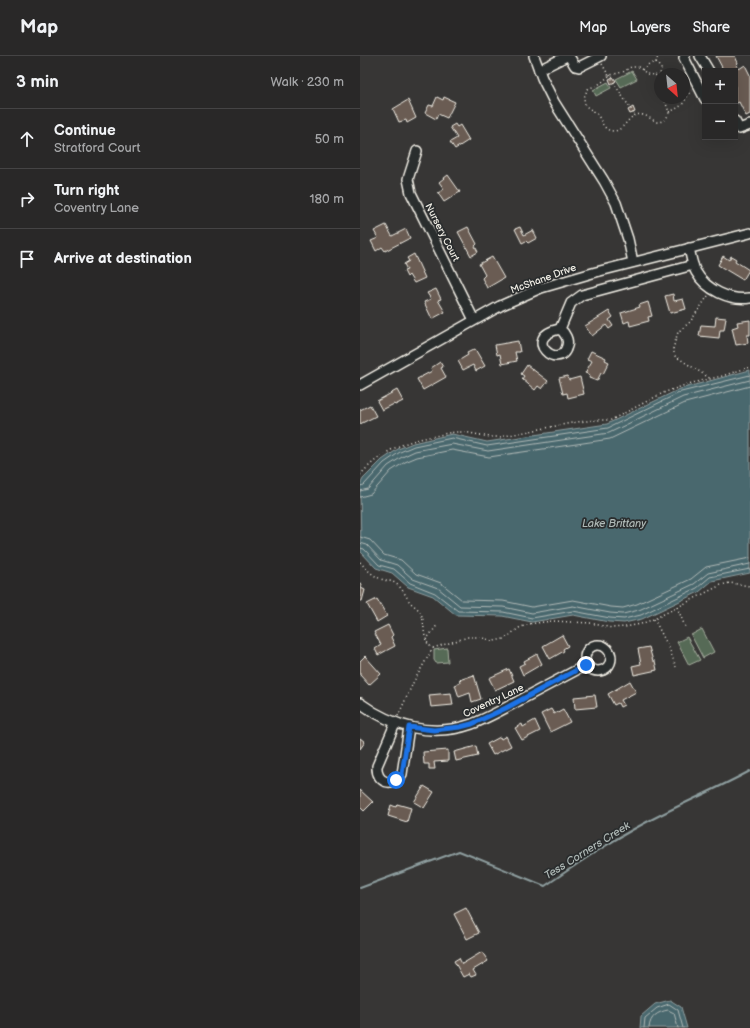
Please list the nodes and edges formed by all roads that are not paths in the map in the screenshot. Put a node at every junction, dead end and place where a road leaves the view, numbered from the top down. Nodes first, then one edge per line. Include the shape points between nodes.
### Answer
1 (534, 56) edge
2 (568, 56) edge
3 (600, 56) edge
4 (700, 56) edge
5 (683, 57) edge
6 (707, 68) edge
7 (539, 70) junction
8 (702, 94) edge
9 (750, 125) edge
10 (738, 126) edge
11 (417, 151) dead end
12 (750, 233) edge
13 (689, 248) junction
14 (633, 262) junction
15 (693, 265) junction
16 (750, 298) edge
17 (474, 320) junction
18 (560, 329) dead end
19 (360, 384) edge
20 (586, 665) dead end
21 (360, 703) edge
22 (395, 724) junction
23 (409, 727) junction

1 - 7 street
2 - 3 street via 575,66 579,67
2 - 7 street
4 - 6 street
5 - 8 street
7 - 14 street via 554,102 616,203
9 - 10 street
11 - 17 street, Nursery Court via 408,179 411,194
12 - 13 street, McShane Drive
13 - 14 street, McShane Drive
13 - 15 street
14 - 17 street, McShane Drive via 541,288
15 - 16 street via 700,277 713,289 734,298
15 - 18 street via 582,295 572,303
17 - 19 street, McShane Drive
20 - 23 street, Coventry Lane via 472,724 434,730
21 - 22 street, Coventry Lane
22 - 23 street, Coventry Lane
22 - 23 street via 377,766 376,772 384,781 393,782 402,774

